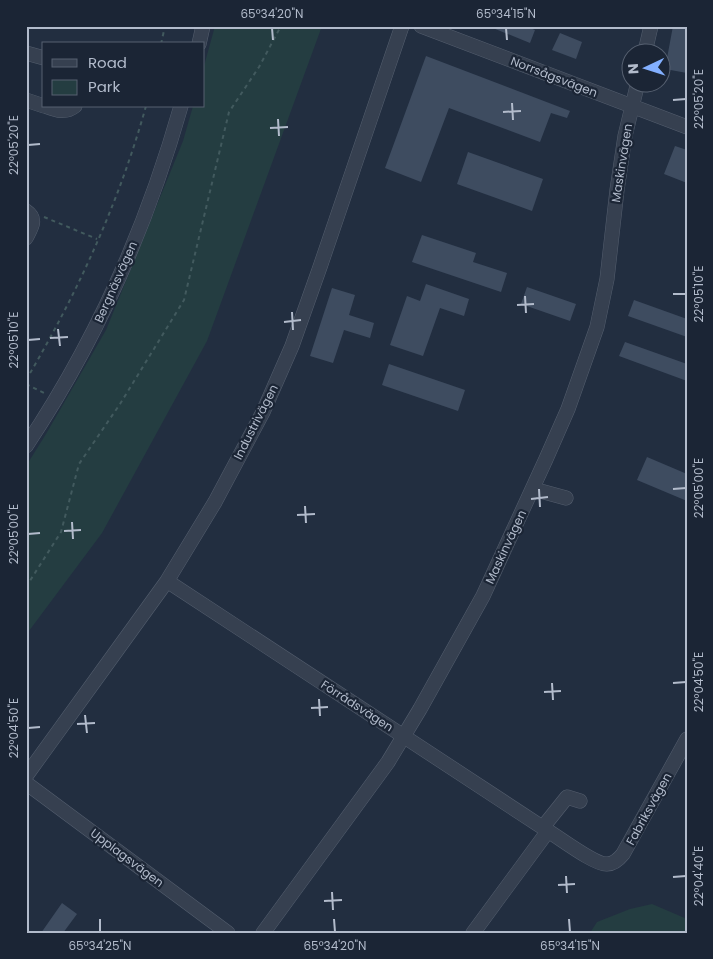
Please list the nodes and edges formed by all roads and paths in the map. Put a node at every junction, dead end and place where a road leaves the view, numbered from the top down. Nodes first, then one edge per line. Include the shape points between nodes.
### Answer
1 (165, 26) edge
2 (203, 26) edge
3 (281, 26) edge
4 (402, 26) edge
5 (421, 26) edge
6 (652, 26) edge
7 (162, 42) edge
8 (199, 42) edge
9 (648, 42) edge
10 (26, 53) edge
11 (42, 57) edge
12 (636, 92) edge
13 (26, 100) edge
14 (42, 105) edge
15 (632, 106) junction
16 (50, 108) edge
17 (73, 108) edge
18 (145, 108) edge
19 (180, 108) edge
20 (687, 127) edge
21 (29, 214) edge
22 (26, 238) edge
23 (98, 240) junction
24 (26, 382) edge
25 (55, 400) junction
26 (26, 446) edge
27 (533, 489) junction
28 (566, 498) dead end
29 (167, 582) junction
30 (26, 587) edge
31 (404, 736) junction
32 (687, 739) edge
33 (26, 776) edge
34 (26, 783) edge
35 (580, 802) dead end
36 (546, 829) junction
37 (228, 933) edge
38 (263, 933) edge
39 (473, 933) edge

1 - 7 path
2 - 8 street
3 - 30 path via 229,112 184,300 79,464 61,532
4 - 29 street, Industrivägen via 292,346 259,420
5 - 15 street, Norrsågsvägen
6 - 9 street
10 - 11 street
12 - 15 street, Maskinvägen
13 - 14 street
15 - 20 street, Norrsågsvägen
15 - 27 street, Maskinvägen via 597,327 568,408
16 - 17 street via 65,111
18 - 23 path
19 - 25 street, Bergnäsvägen via 144,218 102,314
21 - 22 street via 32,223
21 - 23 path via 40,215
23 - 24 path
24 - 25 path
25 - 26 street, Bergnäsvägen
27 - 28 street
27 - 31 street, Maskinvägen via 483,596
29 - 31 street, Förrådsvägen
29 - 33 street, Industrivägen
31 - 36 street, Förrådsvägen
31 - 38 street, Maskinvägen
32 - 36 street, Fabriksvägen via 624,854 616,861 608,864 598,862
34 - 37 street, Upplagsvägen
35 - 36 street via 567,797
36 - 39 street

